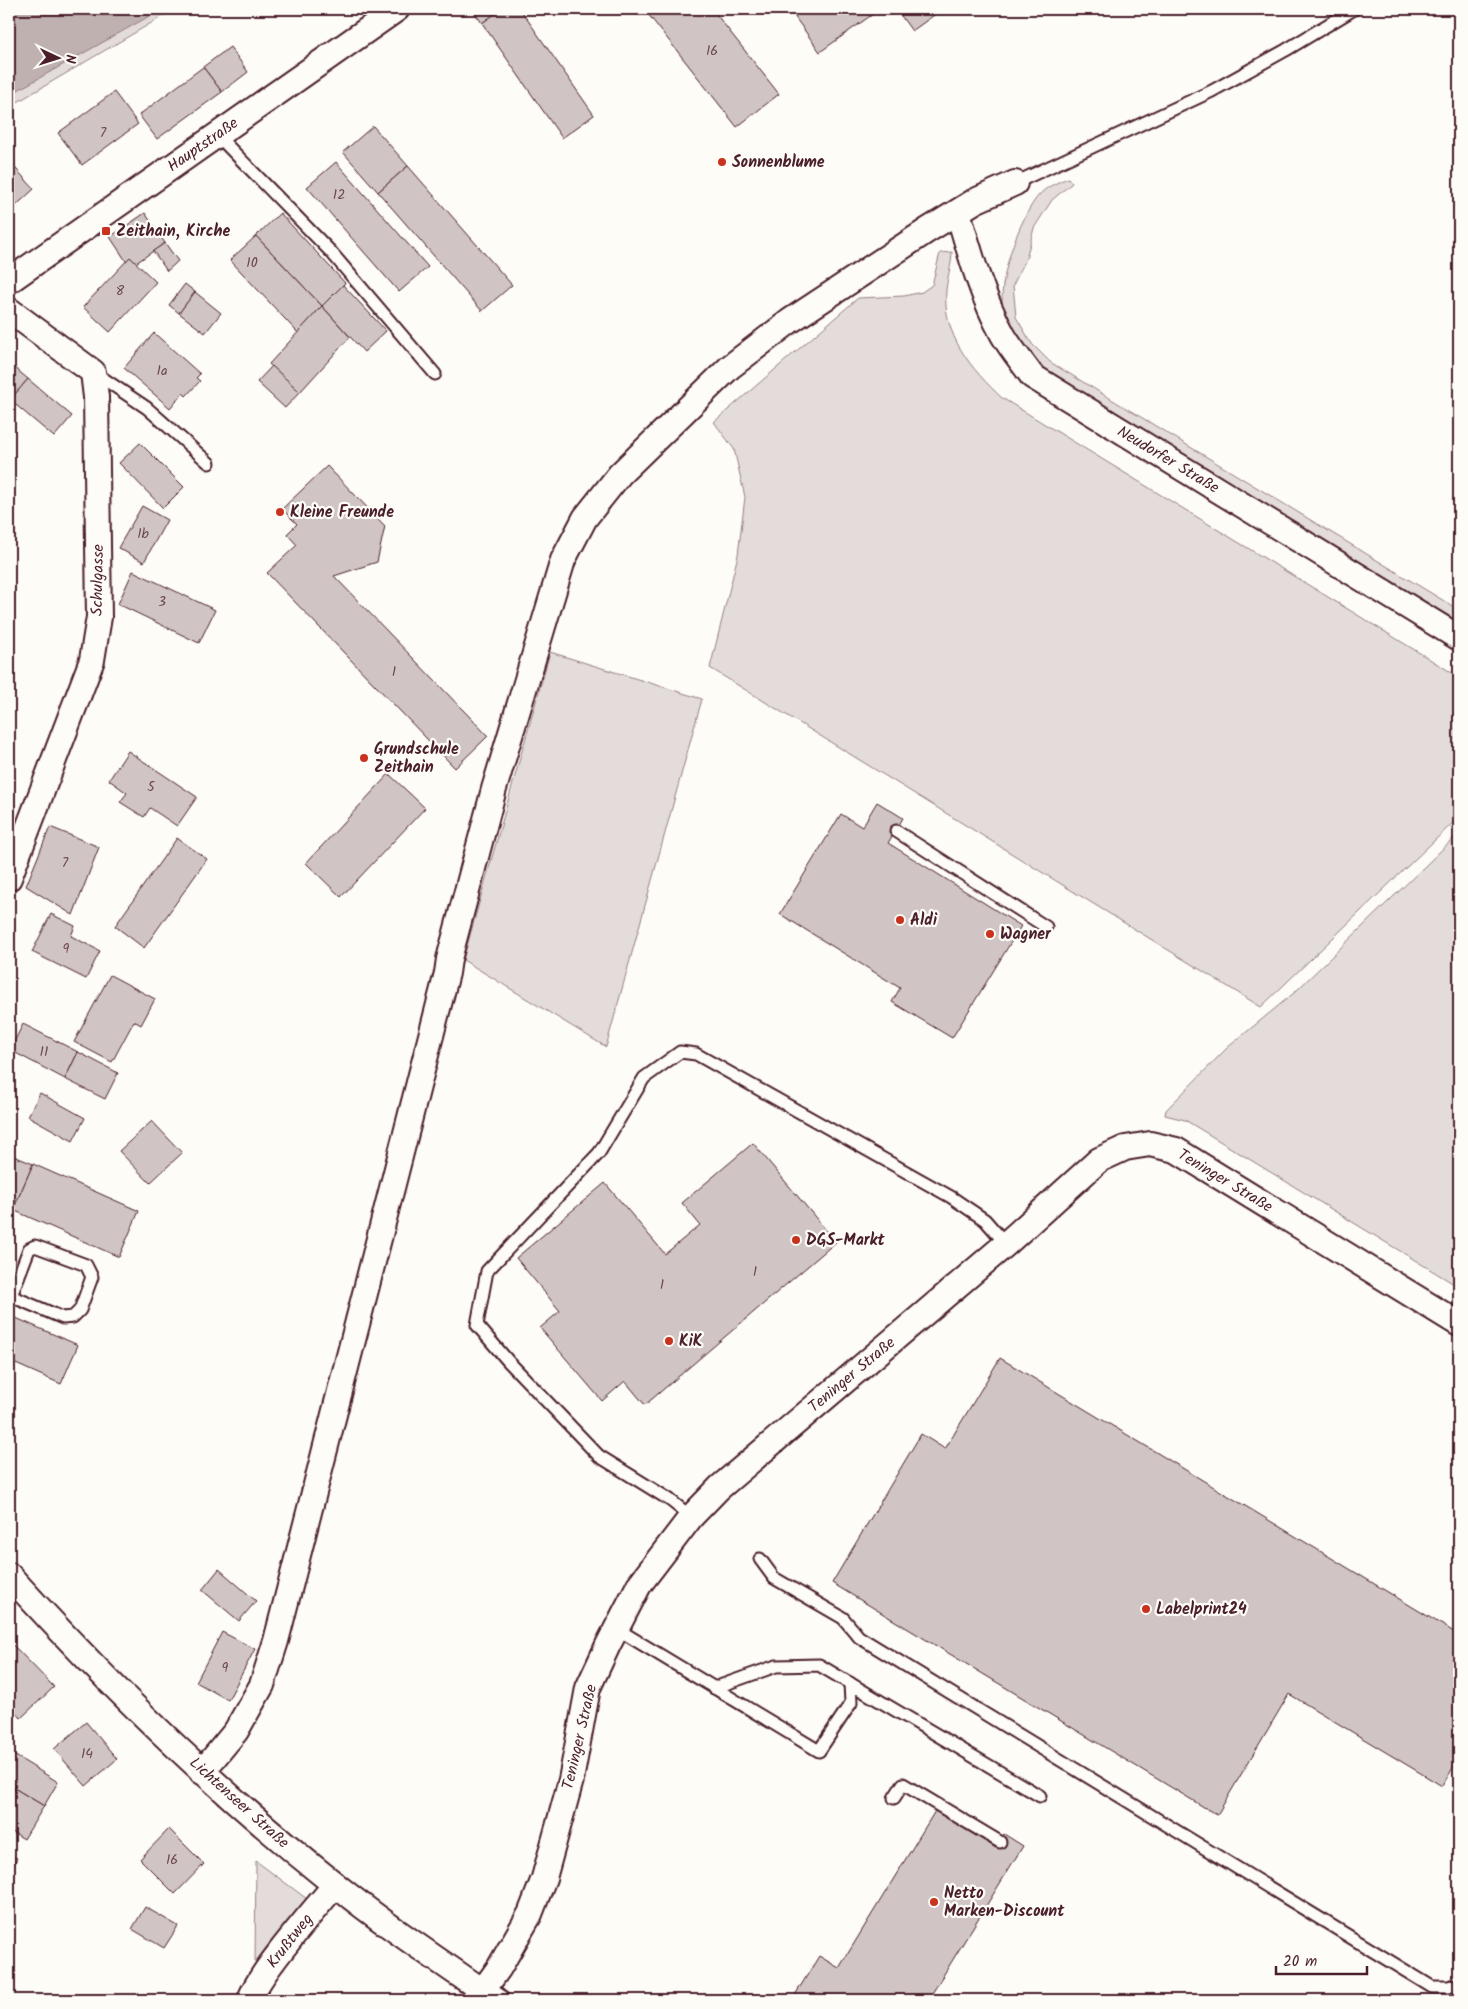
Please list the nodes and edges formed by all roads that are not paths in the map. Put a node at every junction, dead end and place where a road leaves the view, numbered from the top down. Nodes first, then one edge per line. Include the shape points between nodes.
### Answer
1 (397, 9) edge
2 (1354, 9) edge
3 (217, 135) junction
4 (1016, 183) joint
5 (958, 212) junction
6 (9, 281) edge
7 (9, 310) edge
8 (93, 372) junction
9 (435, 374) dead end
10 (209, 463) dead end
11 (1459, 638) edge
12 (896, 831) dead end
13 (9, 878) edge
14 (1046, 927) dead end
15 (1006, 1244) junction
16 (10, 1295) edge
17 (1459, 1324) edge
18 (691, 1517) junction
19 (760, 1559) dead end
20 (9, 1575) edge
21 (617, 1630) junction
22 (850, 1683) junction
23 (714, 1688) junction
24 (202, 1772) junction
25 (1040, 1796) dead end
26 (894, 1798) dead end
27 (1000, 1842) dead end
28 (335, 1885) junction
29 (1459, 1984) edge
30 (485, 1997) edge
31 (250, 2000) edge

1 - 3 street, Hauptstraße
2 - 4 lane via 1212,91
3 - 6 street, Hauptstraße
3 - 9 lane via 331,252
4 - 5 street
5 - 11 street, Neudorfer Straße via 987,300 1004,336 1032,376
5 - 24 street via 790,321 730,367 620,474 584,518 563,560 494,789 276,1642 262,1685 236,1731
7 - 8 street
8 - 10 lane via 147,408
8 - 13 street, Schulgasse via 99,562 98,616 92,660
12 - 14 lane
15 - 17 street, Teninger Straße via 1099,1160 1125,1148 1150,1144 1176,1150
15 - 18 street, Teninger Straße via 719,1488
15 - 18 lane via 985,1220 951,1197 696,1054 680,1052 644,1078 599,1153 487,1271 478,1325 599,1456 663,1495
16 - 16 lane via 63,1318 72,1317 80,1310 92,1277 86,1265 35,1246 29,1249
18 - 21 street, Teninger Straße via 639,1585
19 - 29 lane via 774,1578 843,1618 859,1636 1423,1982 1432,1987
20 - 24 street, Lichtenseer Straße via 98,1670
21 - 23 lane
21 - 30 street, Teninger Straße via 588,1688 571,1780 544,1878 530,1914
22 - 23 lane via 819,1665 776,1666
22 - 23 lane via 851,1702 819,1751
22 - 25 lane
24 - 28 street, Lichtenseer Straße
26 - 27 lane via 902,1784
28 - 30 street, Lichtenseer Straße
28 - 31 street, Krußtweg via 270,1967

